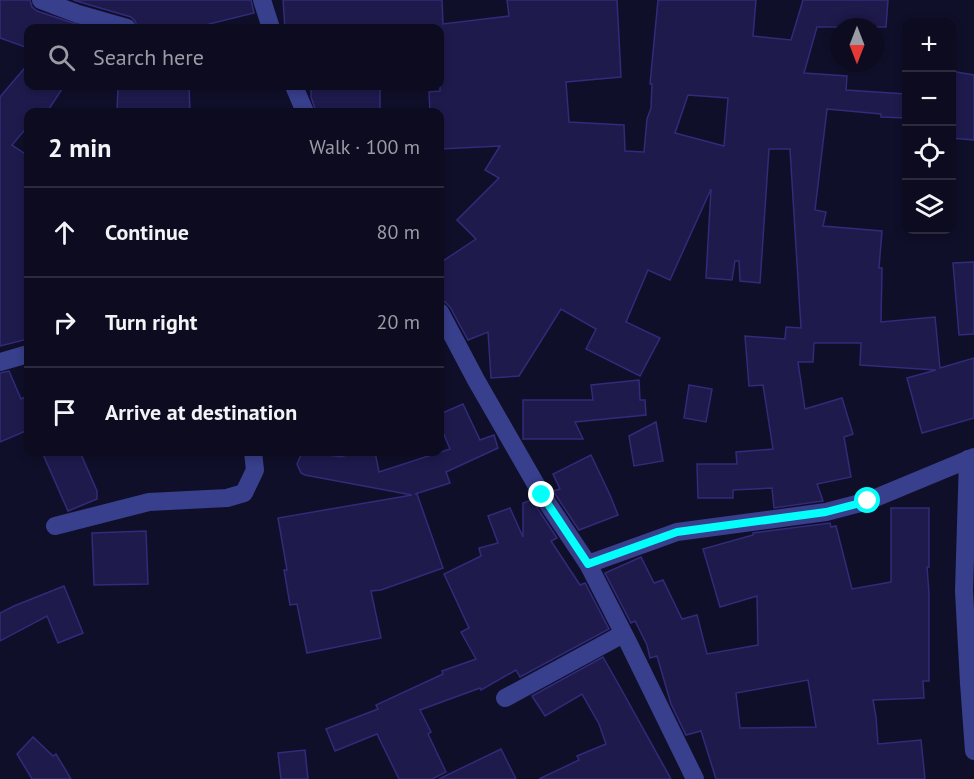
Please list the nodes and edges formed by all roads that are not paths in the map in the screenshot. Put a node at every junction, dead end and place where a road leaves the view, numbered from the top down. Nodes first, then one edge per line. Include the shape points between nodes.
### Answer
1 (41, 0) edge
2 (262, 0) edge
3 (113, 24) edge
4 (270, 24) edge
5 (296, 90) edge
6 (303, 108) edge
7 (444, 320) edge
8 (24, 355) edge
9 (0, 362) edge
10 (253, 456) edge
11 (971, 458) edge
12 (55, 526) dead end
13 (588, 564) junction
14 (623, 634) junction
15 (505, 698) dead end
16 (974, 751) edge
17 (695, 779) edge

1 - 3 street
2 - 4 street
5 - 6 street
7 - 13 street via 542,495
8 - 9 street
10 - 12 street via 255,470 244,493 226,498 149,502
11 - 13 street via 868,501 826,512 677,532
11 - 16 street via 964,591
13 - 14 street
14 - 15 street
14 - 17 street

